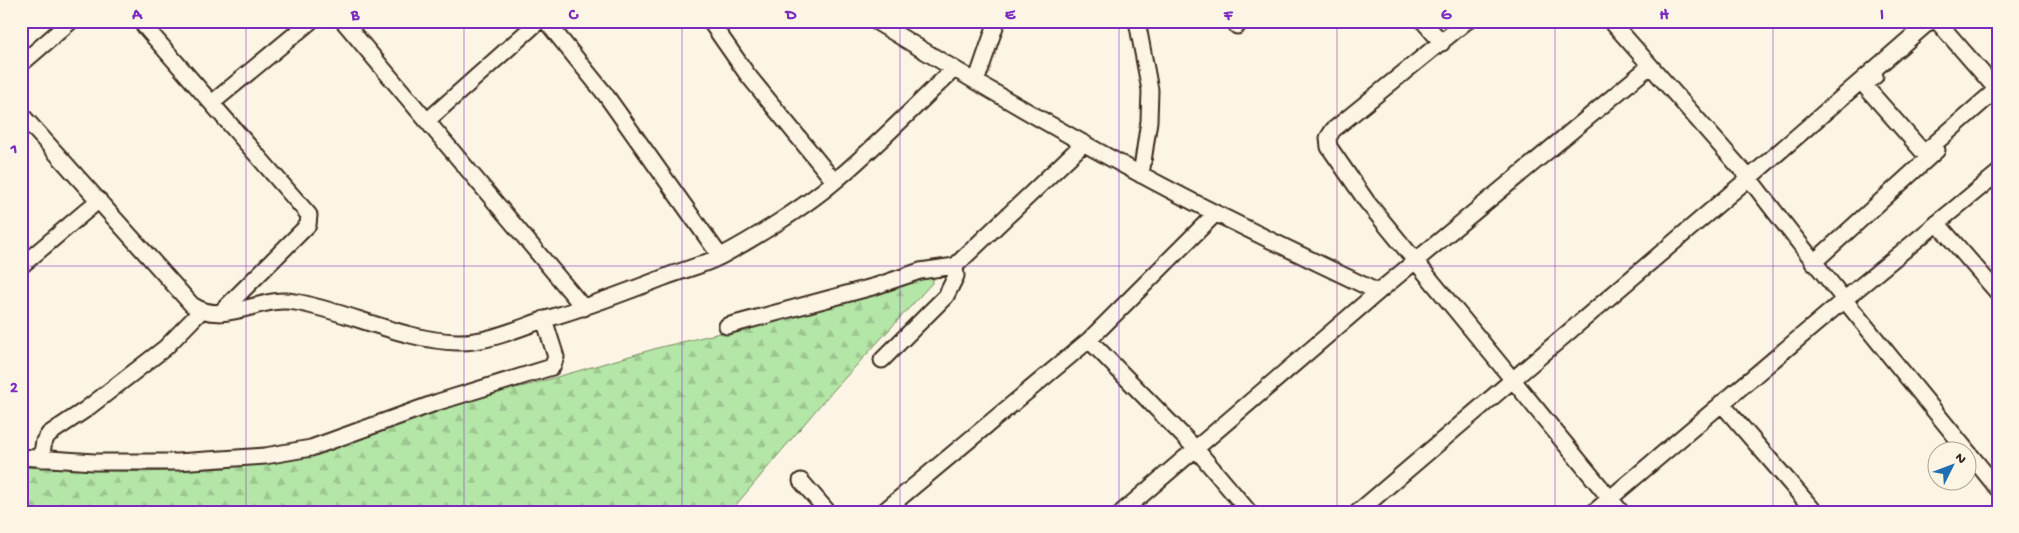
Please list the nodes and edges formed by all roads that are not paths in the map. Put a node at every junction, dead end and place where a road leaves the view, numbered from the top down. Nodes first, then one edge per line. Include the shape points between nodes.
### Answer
1 (71, 21) edge
2 (140, 21) edge
3 (311, 21) edge
4 (343, 21) edge
5 (539, 21) edge
6 (546, 21) edge
7 (710, 21) edge
8 (875, 21) edge
9 (997, 21) edge
10 (1137, 21) edge
11 (1424, 21) edge
12 (1467, 21) edge
13 (1611, 21) edge
14 (1930, 21) edge
15 (1937, 21) edge
16 (1442, 43) junction
17 (21, 64) edge
18 (1650, 66) junction
19 (954, 69) junction
20 (976, 82) junction
21 (1997, 92) edge
22 (212, 103) junction
23 (21, 114) edge
24 (428, 120) junction
25 (1084, 144) junction
26 (1998, 173) edge
27 (1141, 175) junction
28 (1749, 178) junction
29 (834, 182) junction
30 (99, 200) junction
31 (1215, 214) junction
32 (1937, 223) junction
33 (720, 256) junction
34 (1416, 261) junction
35 (1813, 263) junction
36 (21, 266) edge
37 (954, 266) junction
38 (1378, 292) junction
39 (1998, 293) edge
40 (1845, 299) junction
41 (584, 308) junction
42 (201, 311) junction
43 (220, 313) junction
44 (544, 320) junction
45 (727, 326) dead end
46 (1089, 340) junction
47 (882, 360) dead end
48 (1514, 380) junction
49 (1721, 403) junction
50 (1196, 449) junction
51 (21, 457) edge
52 (41, 459) junction
53 (801, 481) dead end
54 (1998, 489) edge
55 (1609, 498) junction
56 (828, 512) edge
57 (883, 512) edge
58 (1122, 512) edge
59 (1250, 512) edge
60 (1358, 512) edge
61 (1594, 512) edge
62 (1620, 512) edge
63 (1815, 512) edge

1 - 17 street
2 - 22 street
3 - 22 street
4 - 24 street
5 - 24 street
6 - 33 street via 605,94
7 - 29 street via 747,74
8 - 19 street
9 - 20 street
10 - 27 street via 1150,90 1150,121
11 - 16 street
12 - 16 street
13 - 18 street
14 - 28 street
15 - 21 street
15 - 21 street via 1864,85 1882,105 1887,100 1912,127 1916,133 1910,138 1924,153
16 - 34 street via 1333,130 1328,138 1333,154
18 - 28 street
18 - 34 street
19 - 20 street
19 - 29 street
20 - 25 street
21 - 35 street
22 - 43 street via 309,215 308,225
23 - 30 street
24 - 41 street
25 - 27 street
25 - 37 street
26 - 32 street
27 - 31 street
28 - 35 street
28 - 48 street
29 - 33 street
30 - 36 street
30 - 42 street via 192,305
31 - 38 street
31 - 46 street
32 - 39 street
32 - 40 street
33 - 41 street
34 - 38 street
34 - 48 street
35 - 40 street
37 - 45 street via 920,271
37 - 47 street via 956,276 946,296
38 - 50 street
40 - 49 street
40 - 54 street
41 - 44 street
42 - 43 street
42 - 52 street via 159,353 49,434 44,441
43 - 44 street via 292,301 455,342 507,333
44 - 52 street via 556,358 552,367 438,402 312,448 265,456 178,462
46 - 50 street
46 - 57 street
48 - 55 street
48 - 60 street
49 - 55 street
49 - 63 street
50 - 58 street
50 - 59 street
51 - 52 street
53 - 56 street
55 - 61 street
55 - 62 street

